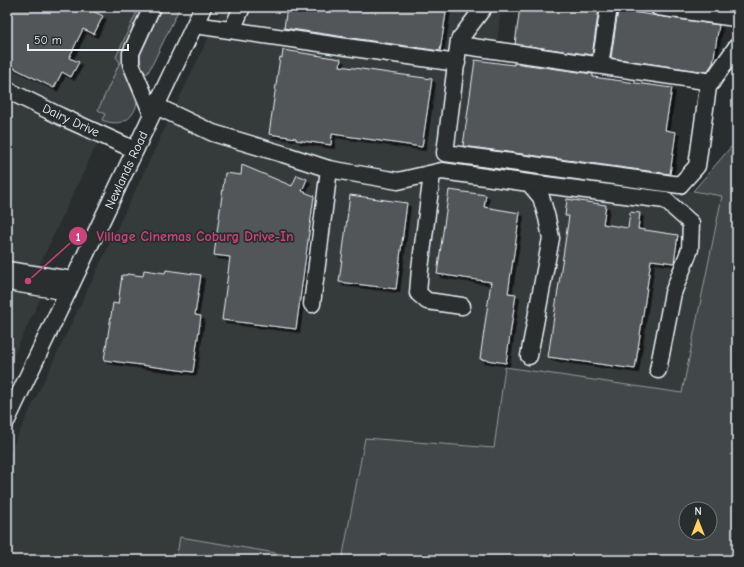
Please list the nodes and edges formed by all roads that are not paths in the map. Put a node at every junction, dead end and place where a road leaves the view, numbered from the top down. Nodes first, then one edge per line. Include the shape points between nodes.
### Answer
1 (152, 7) edge
2 (203, 7) edge
3 (242, 7) edge
4 (484, 7) edge
5 (609, 7) edge
6 (658, 7) edge
7 (736, 15) edge
8 (195, 25) junction
9 (232, 30) junction
10 (459, 44) junction
11 (737, 46) edge
12 (457, 63) junction
13 (600, 65) junction
14 (712, 82) junction
15 (7, 90) edge
16 (154, 110) junction
17 (136, 150) junction
18 (329, 169) junction
19 (432, 174) junction
20 (529, 183) junction
21 (7, 270) edge
22 (7, 282) edge
23 (71, 286) junction
24 (312, 304) dead end
25 (462, 306) dead end
26 (529, 356) dead end
27 (658, 370) dead end
28 (11, 400) edge
29 (7, 420) edge

1 - 16 street via 131,53 131,64
2 - 8 street, Newlands Road
3 - 9 street
4 - 10 street via 459,40
5 - 13 street
6 - 7 street
8 - 9 street
8 - 16 street, Newlands Road
9 - 12 street
10 - 12 street
10 - 13 street
11 - 14 street
12 - 14 street via 445,153 680,185 697,166 708,87
13 - 14 street
15 - 17 street, Dairy Drive
16 - 17 street, Newlands Road
16 - 18 street via 213,133
17 - 23 street, Newlands Road
18 - 19 street via 398,181
18 - 24 street
19 - 20 street via 442,171
19 - 25 street via 418,293 427,301
20 - 26 street via 541,197 552,238
20 - 27 street via 665,200 691,223 690,249 673,293
21 - 23 street
22 - 23 street
23 - 28 street, Newlands Road
28 - 29 street, Newlands Road

